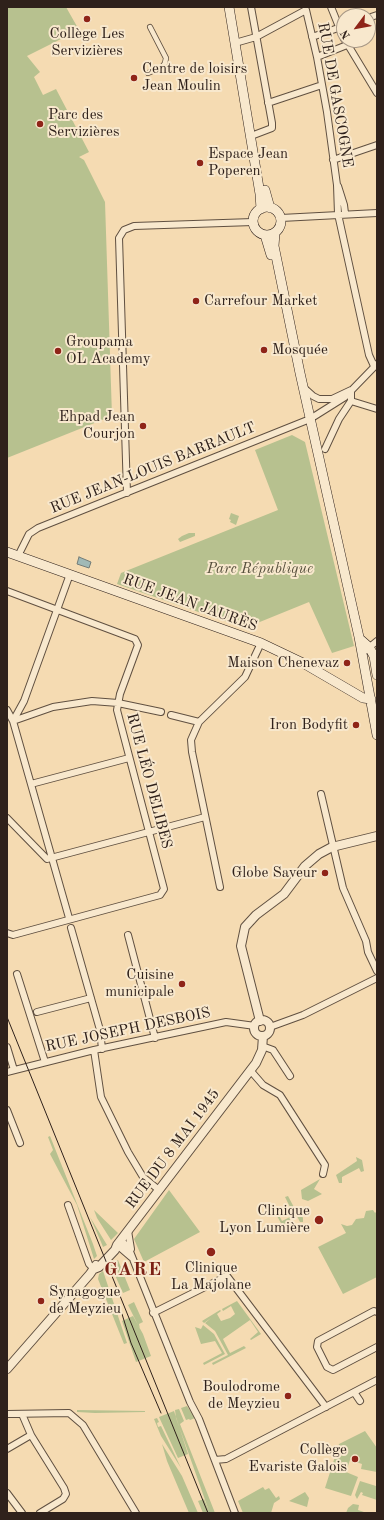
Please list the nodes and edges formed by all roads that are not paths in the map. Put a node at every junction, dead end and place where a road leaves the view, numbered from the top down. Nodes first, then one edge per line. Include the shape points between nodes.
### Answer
1 (229, 7) edge
2 (235, 7) edge
3 (250, 7) edge
4 (331, 7) edge
5 (336, 17) edge
6 (150, 27) dead end
7 (336, 29) edge
8 (256, 37) junction
9 (312, 37) junction
10 (238, 42) junction
11 (336, 46) edge
12 (349, 48) edge
13 (318, 56) junction
14 (148, 73) dead end
15 (322, 85) junction
16 (377, 93) edge
17 (268, 103) junction
18 (254, 135) junction
19 (377, 144) edge
20 (333, 160) junction
21 (337, 185) junction
22 (265, 208) junction
23 (377, 213) edge
24 (338, 214) junction
25 (345, 214) junction
26 (281, 218) junction
27 (253, 222) junction
28 (275, 233) junction
29 (265, 235) junction
30 (376, 365) edge
31 (303, 386) junction
32 (351, 390) junction
33 (351, 401) junction
34 (377, 409) edge
35 (310, 419) junction
36 (325, 449) dead end
37 (127, 493) junction
38 (7, 552) edge
39 (18, 556) junction
40 (70, 574) junction
41 (7, 591) edge
42 (58, 611) junction
43 (360, 639) junction
44 (261, 643) junction
45 (374, 649) edge
46 (363, 654) junction
47 (377, 677) edge
48 (367, 678) junction
49 (371, 695) junction
50 (118, 702) junction
51 (7, 710) edge
52 (161, 712) dead end
53 (171, 715) dead end
54 (13, 721) junction
55 (199, 722) junction
56 (377, 735) edge
57 (129, 758) junction
58 (31, 784) junction
59 (320, 794) dead end
60 (205, 817) junction
61 (7, 818) edge
62 (148, 831) junction
63 (377, 836) edge
64 (332, 847) junction
65 (52, 858) junction
66 (220, 887) dead end
67 (69, 918) junction
68 (71, 928) dead end
69 (7, 933) edge
70 (128, 935) dead end
71 (377, 971) edge
72 (17, 974) dead end
73 (377, 978) edge
74 (91, 998) junction
75 (37, 1012) dead end
76 (257, 1023) junction
77 (270, 1027) junction
78 (263, 1036) junction
79 (155, 1038) junction
80 (262, 1046) junction
81 (7, 1047) edge
82 (102, 1049) junction
83 (94, 1050) junction
84 (45, 1062) junction
85 (14, 1070) junction
86 (250, 1070) junction
87 (7, 1072) edge
88 (290, 1076) dead end
89 (7, 1110) edge
90 (20, 1143) dead end
91 (323, 1174) dead end
92 (159, 1190) junction
93 (68, 1206) dead end
94 (128, 1231) junction
95 (119, 1242) junction
96 (131, 1257) junction
97 (94, 1269) junction
98 (377, 1312) edge
99 (154, 1313) junction
100 (377, 1347) edge
101 (8, 1368) edge
102 (377, 1380) edge
103 (354, 1392) junction
104 (360, 1401) dead end
105 (328, 1405) junction
106 (7, 1414) edge
107 (22, 1414) junction
108 (31, 1435) junction
109 (7, 1449) edge
110 (215, 1460) junction
111 (7, 1493) edge
112 (22, 1513) edge
113 (40, 1513) edge
114 (136, 1513) edge
115 (235, 1513) edge

1 - 10 main road
2 - 10 main road
3 - 8 street
4 - 5 street
6 - 14 street via 166,58 162,67
7 - 9 street
8 - 9 street, RUE DE GASCOGNE via 306,10
8 - 10 street
8 - 17 street
9 - 13 street, RUE DE GASCOGNE
10 - 18 main road
11 - 13 street
12 - 16 street
13 - 15 street, RUE DE GASCOGNE
15 - 17 street
15 - 20 street, RUE DE GASCOGNE
17 - 18 street via 272,128
18 - 22 main road via 266,193
19 - 20 street
20 - 21 street, RUE DE GASCOGNE
21 - 24 street, RUE DE GASCOGNE
21 - 25 street, RUE DE GASCOGNE
22 - 26 main road via 277,211
22 - 27 main road via 255,214
23 - 25 street
24 - 25 street
24 - 26 street
24 - 30 street, RUE DE GASCOGNE via 369,355
26 - 28 main road via 280,227
27 - 29 main road via 257,231
27 - 37 street via 134,226 120,234 118,242
28 - 29 main road
28 - 31 main road via 274,246
29 - 35 main road via 296,380
30 - 32 street, RUE JEAN-LOUIS BARRAULT
31 - 32 street via 313,396 326,399 332,399
31 - 35 main road
32 - 33 street
32 - 35 street, RUE JEAN-LOUIS BARRAULT via 337,403
33 - 34 street
33 - 36 street
35 - 37 street, RUE JEAN-LOUIS BARRAULT
35 - 43 main road
37 - 39 street, RUE JEAN-LOUIS BARRAULT via 33,531 26,538
38 - 39 main road, RUE JEAN JAURÈS
39 - 40 main road, RUE JEAN JAURÈS
40 - 42 street
40 - 44 main road, RUE JEAN JAURÈS
41 - 42 street, RUE LÉO DELIBES
42 - 50 street, RUE LÉO DELIBES via 135,639 138,645
42 - 54 street via 24,701
43 - 45 main road
43 - 46 main road
44 - 49 main road, RUE JEAN JAURÈS via 303,662 357,694
44 - 55 street via 246,678
45 - 46 street
45 - 47 main road
46 - 48 main road
47 - 48 main road via 372,680
47 - 49 main road
48 - 49 main road
49 - 56 main road
50 - 52 street
50 - 54 street via 92,701 53,707
50 - 57 street, RUE LÉO DELIBES via 117,710
51 - 54 street
53 - 55 street
54 - 58 street
55 - 60 street via 191,740
57 - 58 street
57 - 62 street, RUE LÉO DELIBES
58 - 65 street
59 - 64 street
60 - 62 street
60 - 66 street
61 - 65 street via 43,856
62 - 65 street
62 - 67 street, RUE LÉO DELIBES via 164,889 160,895
63 - 64 street
64 - 71 street via 343,888
64 - 76 street via 311,859 284,894 256,915 245,927 241,946
65 - 67 street
67 - 69 street, RUE LÉO DELIBES via 13,935
68 - 74 street
70 - 79 street
72 - 84 street
73 - 77 street via 303,1016
74 - 75 street
74 - 82 street via 100,1030
76 - 77 street via 267,1022
76 - 78 street via 256,1033
76 - 79 street, RUE JOSEPH DESBOIS via 226,1022
77 - 78 street via 268,1034
78 - 80 street, RUE DU 8 MAI 1945
79 - 82 street, RUE JOSEPH DESBOIS
80 - 86 street, RUE DU 8 MAI 1945
80 - 88 street via 272,1050
81 - 85 street
82 - 83 street, RUE JOSEPH DESBOIS
83 - 84 street, RUE JOSEPH DESBOIS
83 - 92 street via 101,1096 143,1177
84 - 85 street, RUE JOSEPH DESBOIS
85 - 87 street, RUE JOSEPH DESBOIS
86 - 91 street via 264,1085 280,1095 325,1166
86 - 92 street, RUE DU 8 MAI 1945
89 - 90 street
92 - 94 street, RUE DU 8 MAI 1945
93 - 97 street via 89,1264
94 - 95 street, RUE DU 8 MAI 1945
94 - 96 street
95 - 96 street
95 - 97 street, RUE DU 8 MAI 1945 via 99,1267
96 - 99 street
97 - 101 street, RUE DU 8 MAI 1945
98 - 100 street via 374,1311 318,1341 317,1347 327,1367 333,1370
99 - 105 street via 227,1276
99 - 110 street
102 - 103 street
103 - 104 street
103 - 105 street
105 - 110 street via 226,1459
106 - 107 street
107 - 108 street
107 - 114 street via 69,1413 83,1425
108 - 109 street
108 - 113 street via 66,1494 63,1499
110 - 115 street
111 - 112 street

